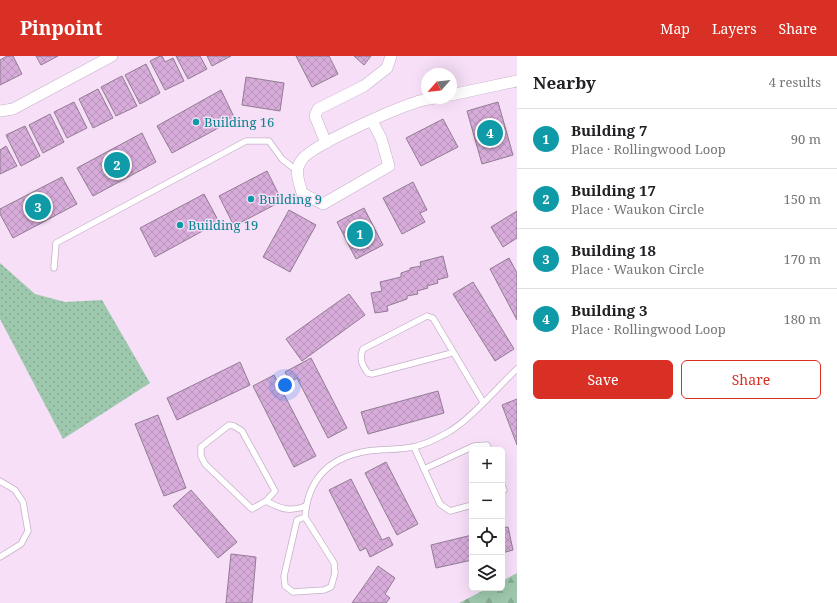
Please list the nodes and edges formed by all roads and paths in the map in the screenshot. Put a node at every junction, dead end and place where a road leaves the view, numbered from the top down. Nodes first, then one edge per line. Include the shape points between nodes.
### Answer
1 (112, 56) edge
2 (391, 56) edge
3 (100, 59) edge
4 (517, 81) edge
5 (457, 94) edge
6 (421, 101) edge
7 (0, 111) edge
8 (372, 120) junction
9 (326, 143) junction
10 (296, 170) junction
11 (54, 268) dead end
12 (452, 353) junction
13 (517, 369) edge
14 (482, 402) junction
15 (414, 447) junction
16 (472, 447) edge
17 (488, 447) edge
18 (469, 448) edge
19 (424, 469) junction
20 (0, 481) edge
21 (266, 501) junction
22 (306, 506) junction
23 (469, 506) edge
24 (305, 517) junction
25 (0, 557) edge

1 - 3 street
2 - 9 street via 387,68 364,86 318,109 315,116
3 - 7 street via 13,109
4 - 5 street
6 - 8 street
8 - 9 street
8 - 10 street via 381,138 389,166 323,204 302,193
9 - 10 street via 301,159
10 - 11 lane via 282,159 269,140 246,141 56,243
12 - 12 lane via 372,374 362,365 361,355 363,349 427,316 433,318
12 - 14 lane
13 - 14 lane
14 - 15 lane via 448,432
15 - 19 lane
15 - 22 lane via 349,455 329,465 317,477
16 - 17 lane via 487,444
18 - 19 lane
19 - 23 lane via 440,504 450,511
20 - 25 lane via 14,490 22,502 28,531 20,544
21 - 21 lane via 252,509 205,464 201,456 201,447 229,425 242,432 274,491
21 - 22 lane via 278,508 293,510
22 - 24 lane
24 - 24 lane via 297,520 284,576 285,586 293,592 324,590 331,587 335,573 334,563

